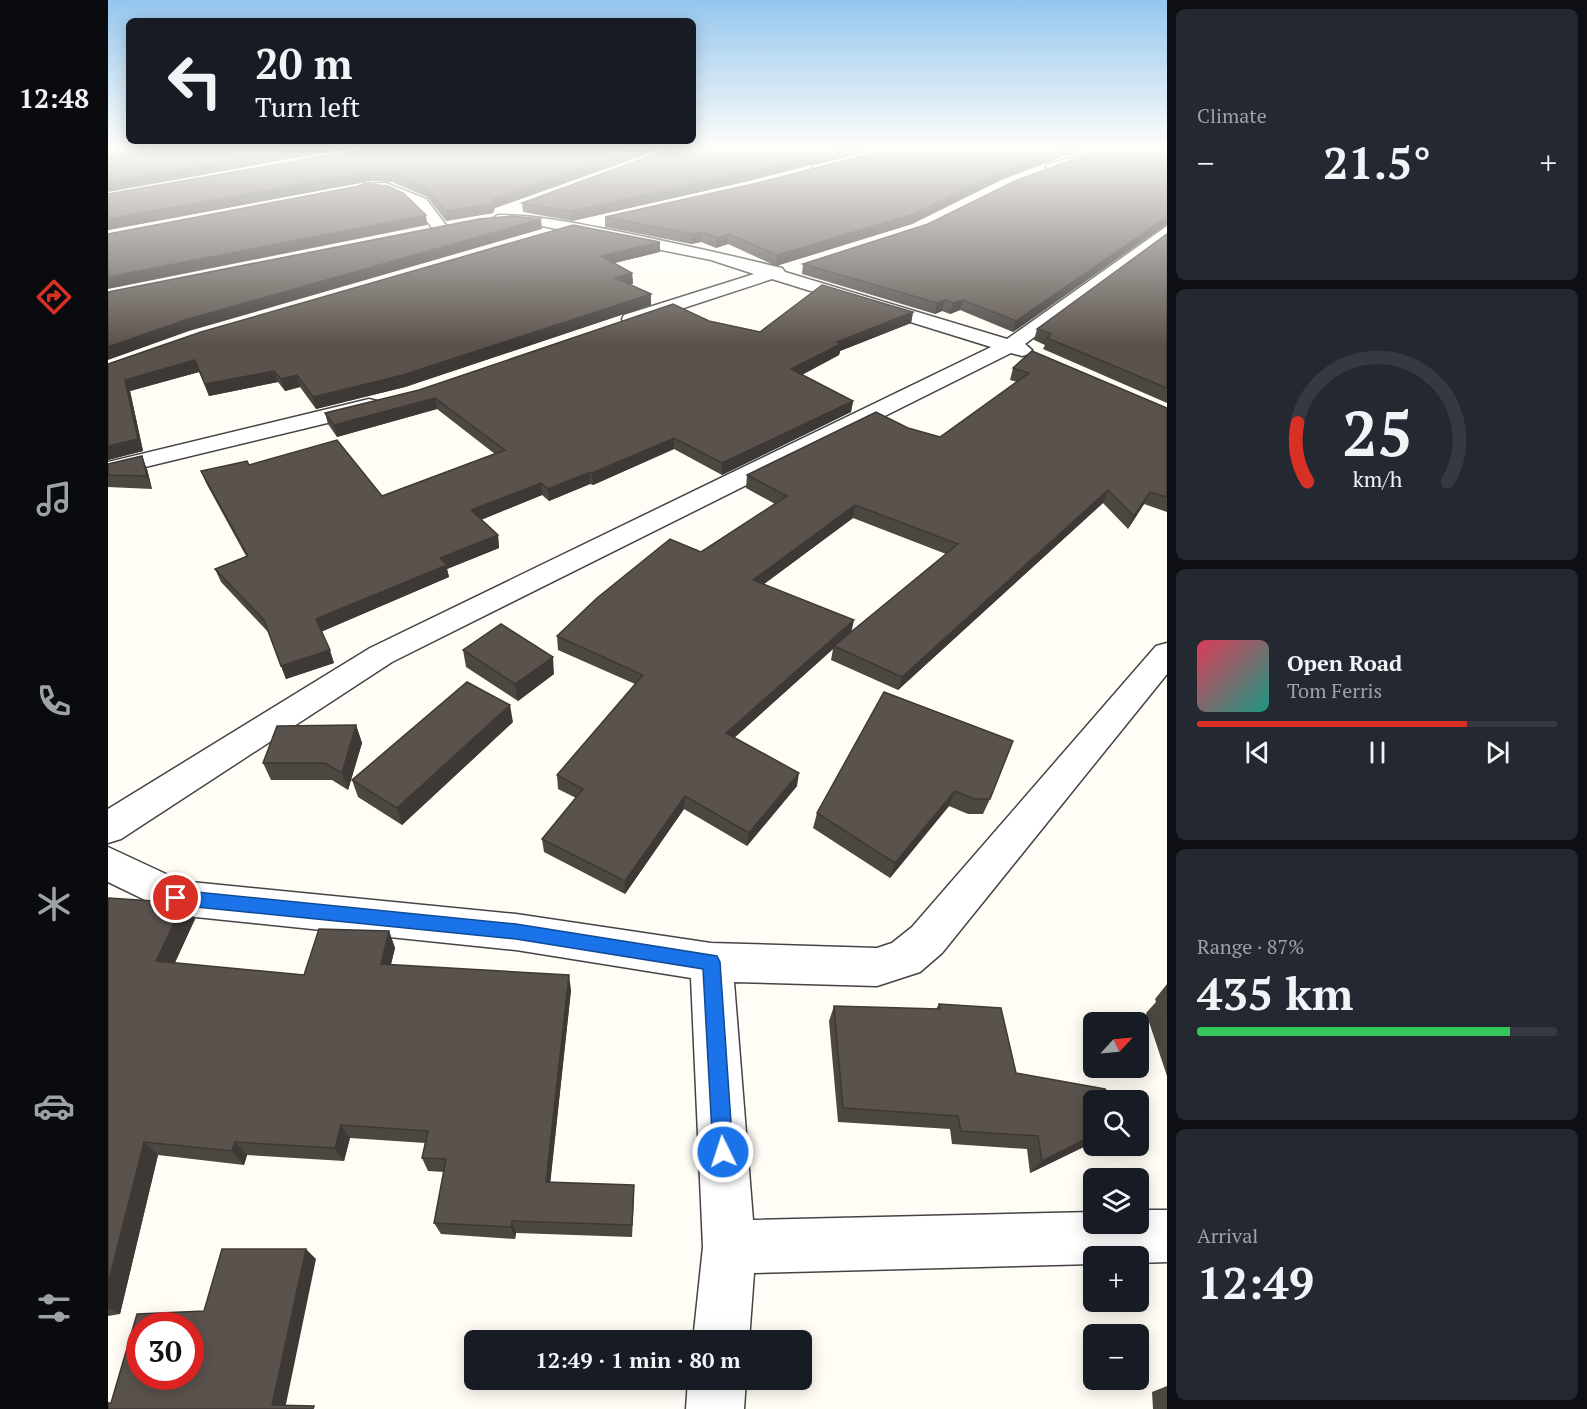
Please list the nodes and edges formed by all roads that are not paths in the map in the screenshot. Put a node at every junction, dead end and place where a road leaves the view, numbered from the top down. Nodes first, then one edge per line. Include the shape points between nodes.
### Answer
1 (426, 213) edge
2 (503, 213) edge
3 (608, 219) edge
4 (461, 225) edge
5 (573, 227) junction
6 (1167, 231) edge
7 (540, 237) edge
8 (796, 266) edge
9 (774, 273) junction
10 (607, 327) edge
11 (1011, 345) junction
12 (1043, 359) edge
13 (391, 400) edge
14 (108, 469) edge
15 (1167, 653) edge
16 (108, 828) edge
17 (108, 863) edge
18 (711, 962) junction
19 (1167, 1236) edge
20 (729, 1246) junction
21 (722, 1330) edge
22 (716, 1390) edge
23 (715, 1409) edge

1 - 4 street via 433,231
2 - 5 street via 480,221 525,218
3 - 5 street
5 - 7 street
5 - 9 street via 714,256
6 - 11 street
8 - 9 street
9 - 10 street
9 - 11 street
11 - 12 street
11 - 16 street via 381,656
13 - 14 street
15 - 18 street via 927,940 905,958 877,968
17 - 18 street via 176,898 516,932
18 - 20 street
19 - 20 street
20 - 21 street
22 - 23 street

